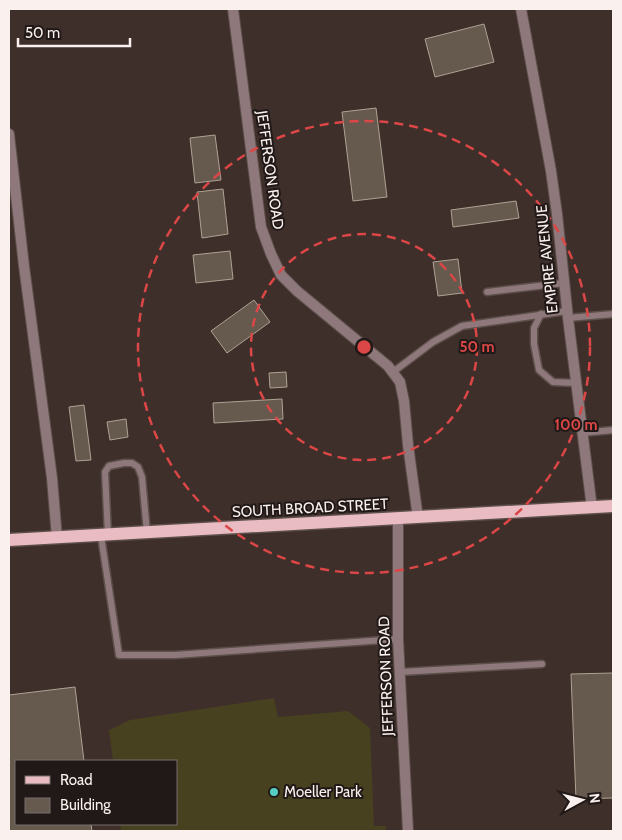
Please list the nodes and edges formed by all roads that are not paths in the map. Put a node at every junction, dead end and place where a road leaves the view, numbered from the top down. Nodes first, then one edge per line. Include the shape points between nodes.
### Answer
1 (233, 9) edge
2 (521, 9) edge
3 (9, 134) edge
4 (564, 283) junction
5 (487, 292) dead end
6 (541, 314) junction
7 (568, 314) junction
8 (613, 314) edge
9 (613, 320) edge
10 (393, 372) junction
11 (576, 383) junction
12 (613, 430) edge
13 (582, 433) junction
14 (613, 506) edge
15 (592, 508) junction
16 (418, 518) junction
17 (398, 519) junction
18 (148, 533) junction
19 (105, 536) junction
20 (57, 538) junction
21 (9, 540) edge
22 (398, 638) junction
23 (542, 664) dead end
24 (400, 672) junction
25 (408, 831) edge

1 - 10 street, JEFFERSON ROAD via 261,227 271,254 281,275 297,291
2 - 4 street, EMPIRE AVENUE via 551,171
3 - 20 street
4 - 5 lane
4 - 7 street, EMPIRE AVENUE
6 - 7 lane
6 - 10 lane via 462,326 433,342
6 - 11 lane via 534,328 539,370 553,382
7 - 8 lane
7 - 11 street, EMPIRE AVENUE
8 - 9 lane
10 - 16 street, JEFFERSON ROAD via 400,382 404,402
11 - 13 street, EMPIRE AVENUE
12 - 13 lane
13 - 15 street, EMPIRE AVENUE
14 - 15 main road, SOUTH BROAD STREET
15 - 16 main road, SOUTH BROAD STREET
16 - 17 main road, SOUTH BROAD STREET
17 - 18 main road, SOUTH BROAD STREET
17 - 22 street, JEFFERSON ROAD
18 - 19 main road, SOUTH BROAD STREET
18 - 19 lane via 142,477 138,467 124,463 109,466 105,472
19 - 20 main road, SOUTH BROAD STREET
19 - 22 lane via 119,655 175,656
20 - 21 main road, SOUTH BROAD STREET
22 - 24 street, JEFFERSON ROAD
23 - 24 lane
24 - 25 street, JEFFERSON ROAD

